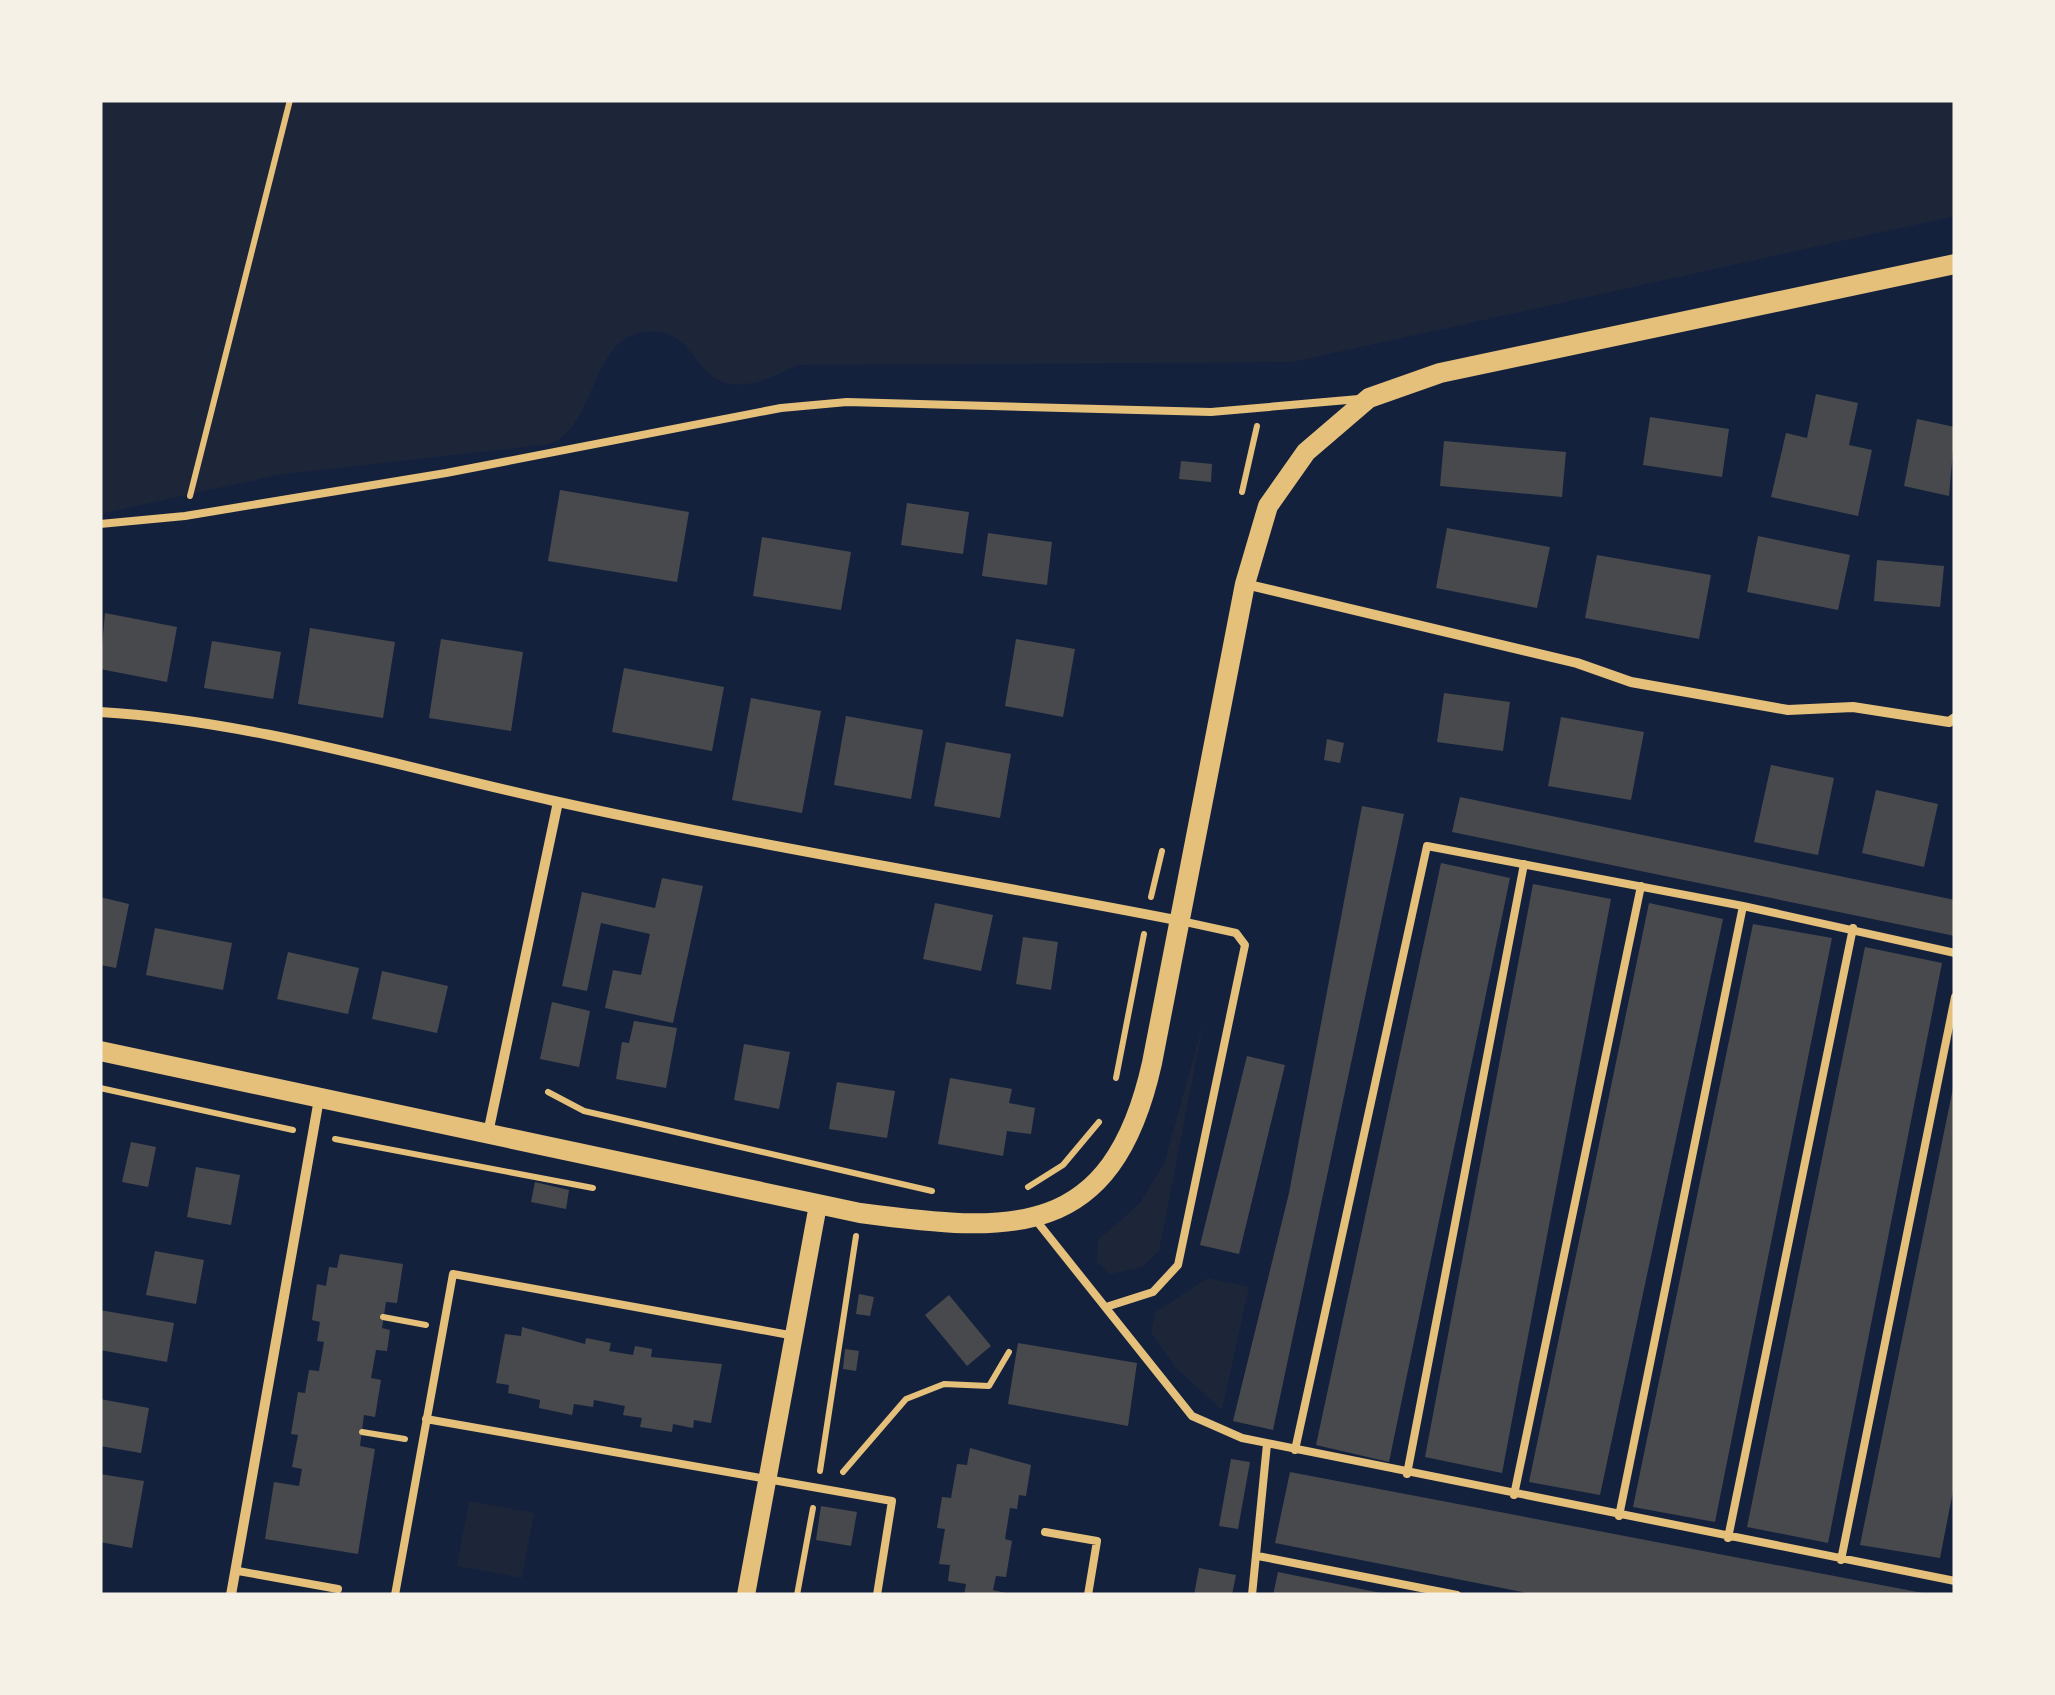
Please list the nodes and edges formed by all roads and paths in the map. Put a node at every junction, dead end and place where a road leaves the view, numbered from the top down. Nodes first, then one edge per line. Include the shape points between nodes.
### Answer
1 (290, 100) edge
2 (1955, 264) edge
3 (1369, 398) junction
4 (1260, 410) junction
5 (1238, 507) dead end
6 (184, 516) junction
7 (100, 524) edge
8 (1245, 584) junction
9 (100, 712) edge
10 (1953, 721) edge
11 (558, 802) junction
12 (1165, 837) dead end
13 (1524, 864) junction
14 (1642, 886) junction
15 (1743, 906) junction
16 (1147, 914) junction
17 (1181, 921) junction
18 (1853, 928) junction
19 (1955, 953) edge
20 (1955, 998) edge
21 (100, 1051) edge
22 (100, 1088) edge
23 (548, 1092) dead end
24 (1112, 1094) dead end
25 (318, 1098) junction
26 (1106, 1107) dead end
27 (488, 1133) junction
28 (313, 1135) junction
29 (607, 1190) dead end
30 (934, 1191) dead end
31 (1011, 1191) dead end
32 (818, 1205) junction
33 (860, 1213) junction
34 (1035, 1219) junction
35 (1106, 1307) junction
36 (384, 1317) dead end
37 (442, 1328) junction
38 (795, 1336) junction
39 (1008, 1352) dead end
40 (426, 1418) junction
41 (362, 1432) dead end
42 (422, 1442) junction
43 (1268, 1444) junction
44 (1296, 1450) junction
45 (1408, 1474) junction
46 (767, 1480) junction
47 (817, 1489) junction
48 (1514, 1495) junction
49 (1619, 1516) junction
50 (1045, 1532) dead end
51 (1728, 1538) junction
52 (1258, 1556) junction
53 (1841, 1560) junction
54 (238, 1572) junction
55 (1955, 1580) edge
56 (338, 1588) dead end
57 (231, 1595) edge
58 (394, 1595) edge
59 (746, 1595) edge
60 (797, 1595) edge
61 (877, 1595) edge
62 (1088, 1595) edge
63 (1252, 1595) edge
64 (1457, 1595) edge

1 - 6 path
2 - 3 main road via 1440,373
3 - 4 lane
3 - 8 main road via 1306,452 1268,506
4 - 5 path
4 - 6 lane via 847,402 781,408
6 - 7 lane
8 - 10 street via 1577,663 1631,682 1788,710 1854,707
8 - 17 main road
9 - 11 street via 158,715 271,736
11 - 16 street
11 - 27 street
12 - 16 path
13 - 14 lane
13 - 44 lane via 1427,846
13 - 45 lane
14 - 15 lane
14 - 48 lane
15 - 18 lane
15 - 49 lane
16 - 17 street
16 - 24 path
17 - 34 main road via 1137,1118 1109,1164 1075,1199
17 - 35 lane via 1236,933 1245,945 1178,1264 1153,1292
18 - 19 lane
18 - 51 lane
20 - 53 lane
21 - 25 main road
22 - 28 path
23 - 30 path via 584,1111
25 - 27 main road
25 - 28 street
26 - 31 path via 1063,1165
27 - 32 main road
28 - 29 path
28 - 54 street
32 - 33 main road
32 - 38 street
33 - 34 main road via 948,1225
33 - 47 path
34 - 35 lane
35 - 43 lane via 1192,1416
36 - 37 path
37 - 38 lane via 453,1274
37 - 40 lane
38 - 46 street
39 - 47 path via 988,1386 944,1384 906,1399 850,1468
40 - 42 lane
40 - 46 lane
41 - 42 path
42 - 58 lane
43 - 44 lane
43 - 52 lane
44 - 45 lane
45 - 48 lane
46 - 47 lane
46 - 59 street
47 - 60 path
47 - 61 lane via 892,1501
48 - 49 lane
49 - 51 lane
50 - 62 lane via 1097,1542
51 - 53 lane
52 - 63 lane
52 - 64 lane
53 - 55 lane
54 - 56 lane
54 - 57 street

